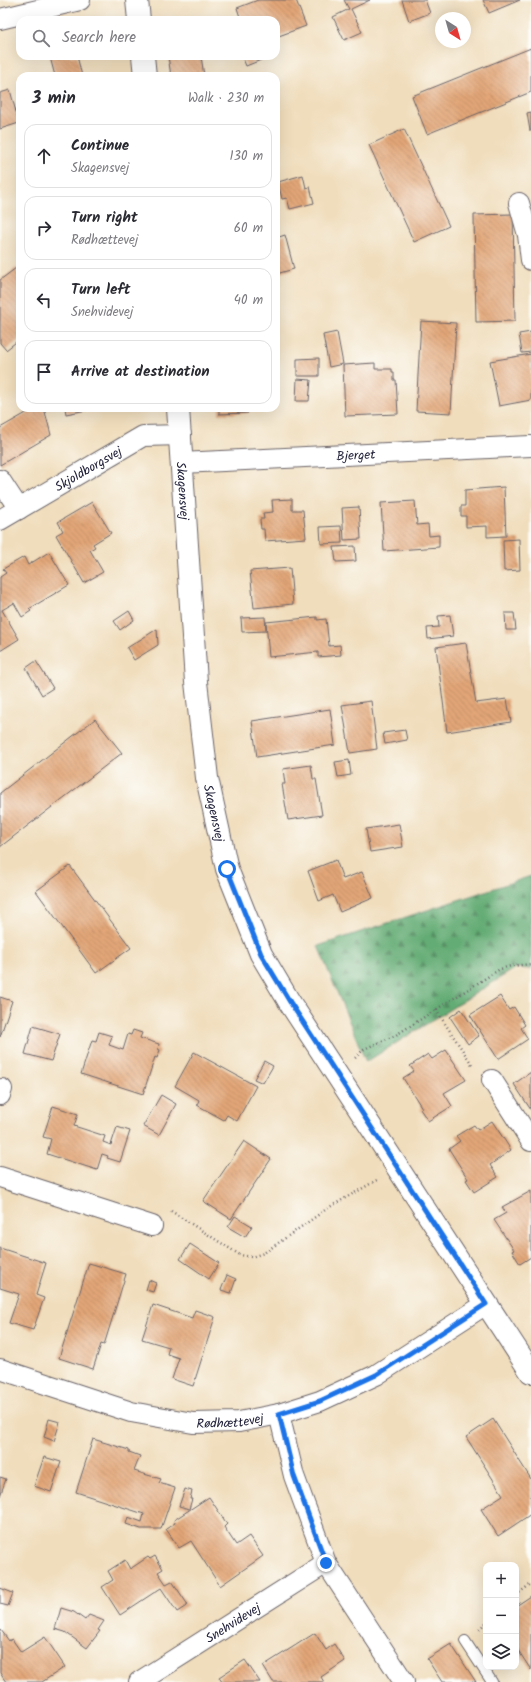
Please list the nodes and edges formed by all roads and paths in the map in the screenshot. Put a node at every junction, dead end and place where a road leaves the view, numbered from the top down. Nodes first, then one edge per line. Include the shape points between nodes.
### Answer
1 (80, 0) edge
2 (137, 0) edge
3 (139, 16) edge
4 (0, 19) edge
5 (143, 60) edge
6 (145, 72) edge
7 (519, 203) dead end
8 (531, 260) edge
9 (178, 412) edge
10 (181, 435) junction
11 (531, 446) edge
12 (181, 463) junction
13 (0, 480) edge
14 (19, 509) junction
15 (0, 520) edge
16 (531, 964) edge
17 (436, 1010) junction
18 (336, 1074) junction
19 (492, 1080) joint
20 (531, 1141) edge
21 (397, 1169) junction
22 (0, 1177) edge
23 (152, 1226) joint
24 (486, 1304) junction
25 (0, 1369) edge
26 (531, 1372) edge
27 (279, 1414) junction
28 (326, 1563) junction
29 (531, 1584) edge
30 (519, 1593) edge
31 (465, 1641) dead end
32 (139, 1682) edge
33 (404, 1682) edge
34 (492, 1682) edge

1 - 4 street
2 - 3 street
5 - 6 street
7 - 8 street via 528,235
9 - 10 street, Skagensvej
10 - 12 street, Skagensvej
10 - 14 street, Skjoldborgsvej via 143,436
11 - 12 street, Bjerget
12 - 18 street, Skagensvej via 196,682 207,778 227,869 261,954
13 - 14 street
14 - 15 street, Skjoldborgsvej
16 - 17 path via 500,970
17 - 18 path via 396,1035 364,1049
17 - 19 path via 478,1074
18 - 21 street, Skagensvej
19 - 20 street
21 - 23 path via 328,1208 264,1253 252,1257 240,1255 166,1208
21 - 24 street, Skagensvej
22 - 23 street
24 - 26 street, Skagensvej
24 - 27 street, Rødhættevej via 376,1375 320,1401
25 - 27 street, Rødhættevej via 131,1412 192,1423 239,1422
27 - 28 street via 294,1476
28 - 32 street, Snehvidevej
28 - 33 street
29 - 30 path
31 - 34 lane

